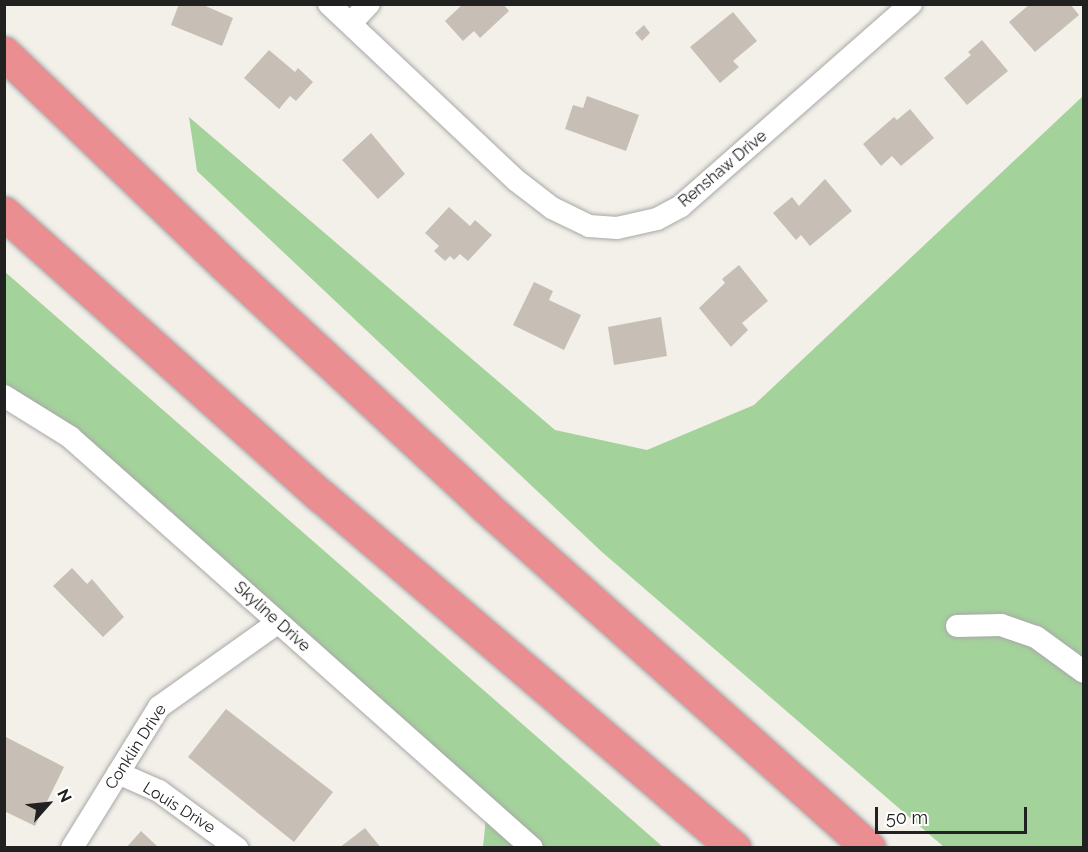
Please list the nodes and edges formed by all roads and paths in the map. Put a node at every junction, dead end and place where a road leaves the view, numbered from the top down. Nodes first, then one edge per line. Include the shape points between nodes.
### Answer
1 (328, 4) edge
2 (369, 4) edge
3 (911, 4) edge
4 (351, 23) junction
5 (4, 53) edge
6 (4, 213) edge
7 (4, 396) edge
8 (277, 623) junction
9 (957, 626) dead end
10 (1083, 672) edge
11 (118, 773) junction
12 (72, 848) edge
13 (237, 848) edge
14 (532, 848) edge
15 (734, 848) edge
16 (869, 848) edge

1 - 4 street, Renshaw Drive
2 - 4 street
3 - 4 street, Renshaw Drive via 681,206 657,219 617,228 589,226 552,208 517,181
5 - 16 highway via 485,506
6 - 15 highway via 329,503
7 - 8 street, Skyline Drive via 70,437
8 - 11 street, Conklin Drive via 159,707
8 - 14 street, Skyline Drive
9 - 10 street via 1000,626 1036,637
11 - 12 street, Conklin Drive
11 - 13 street, Louis Drive via 159,791

